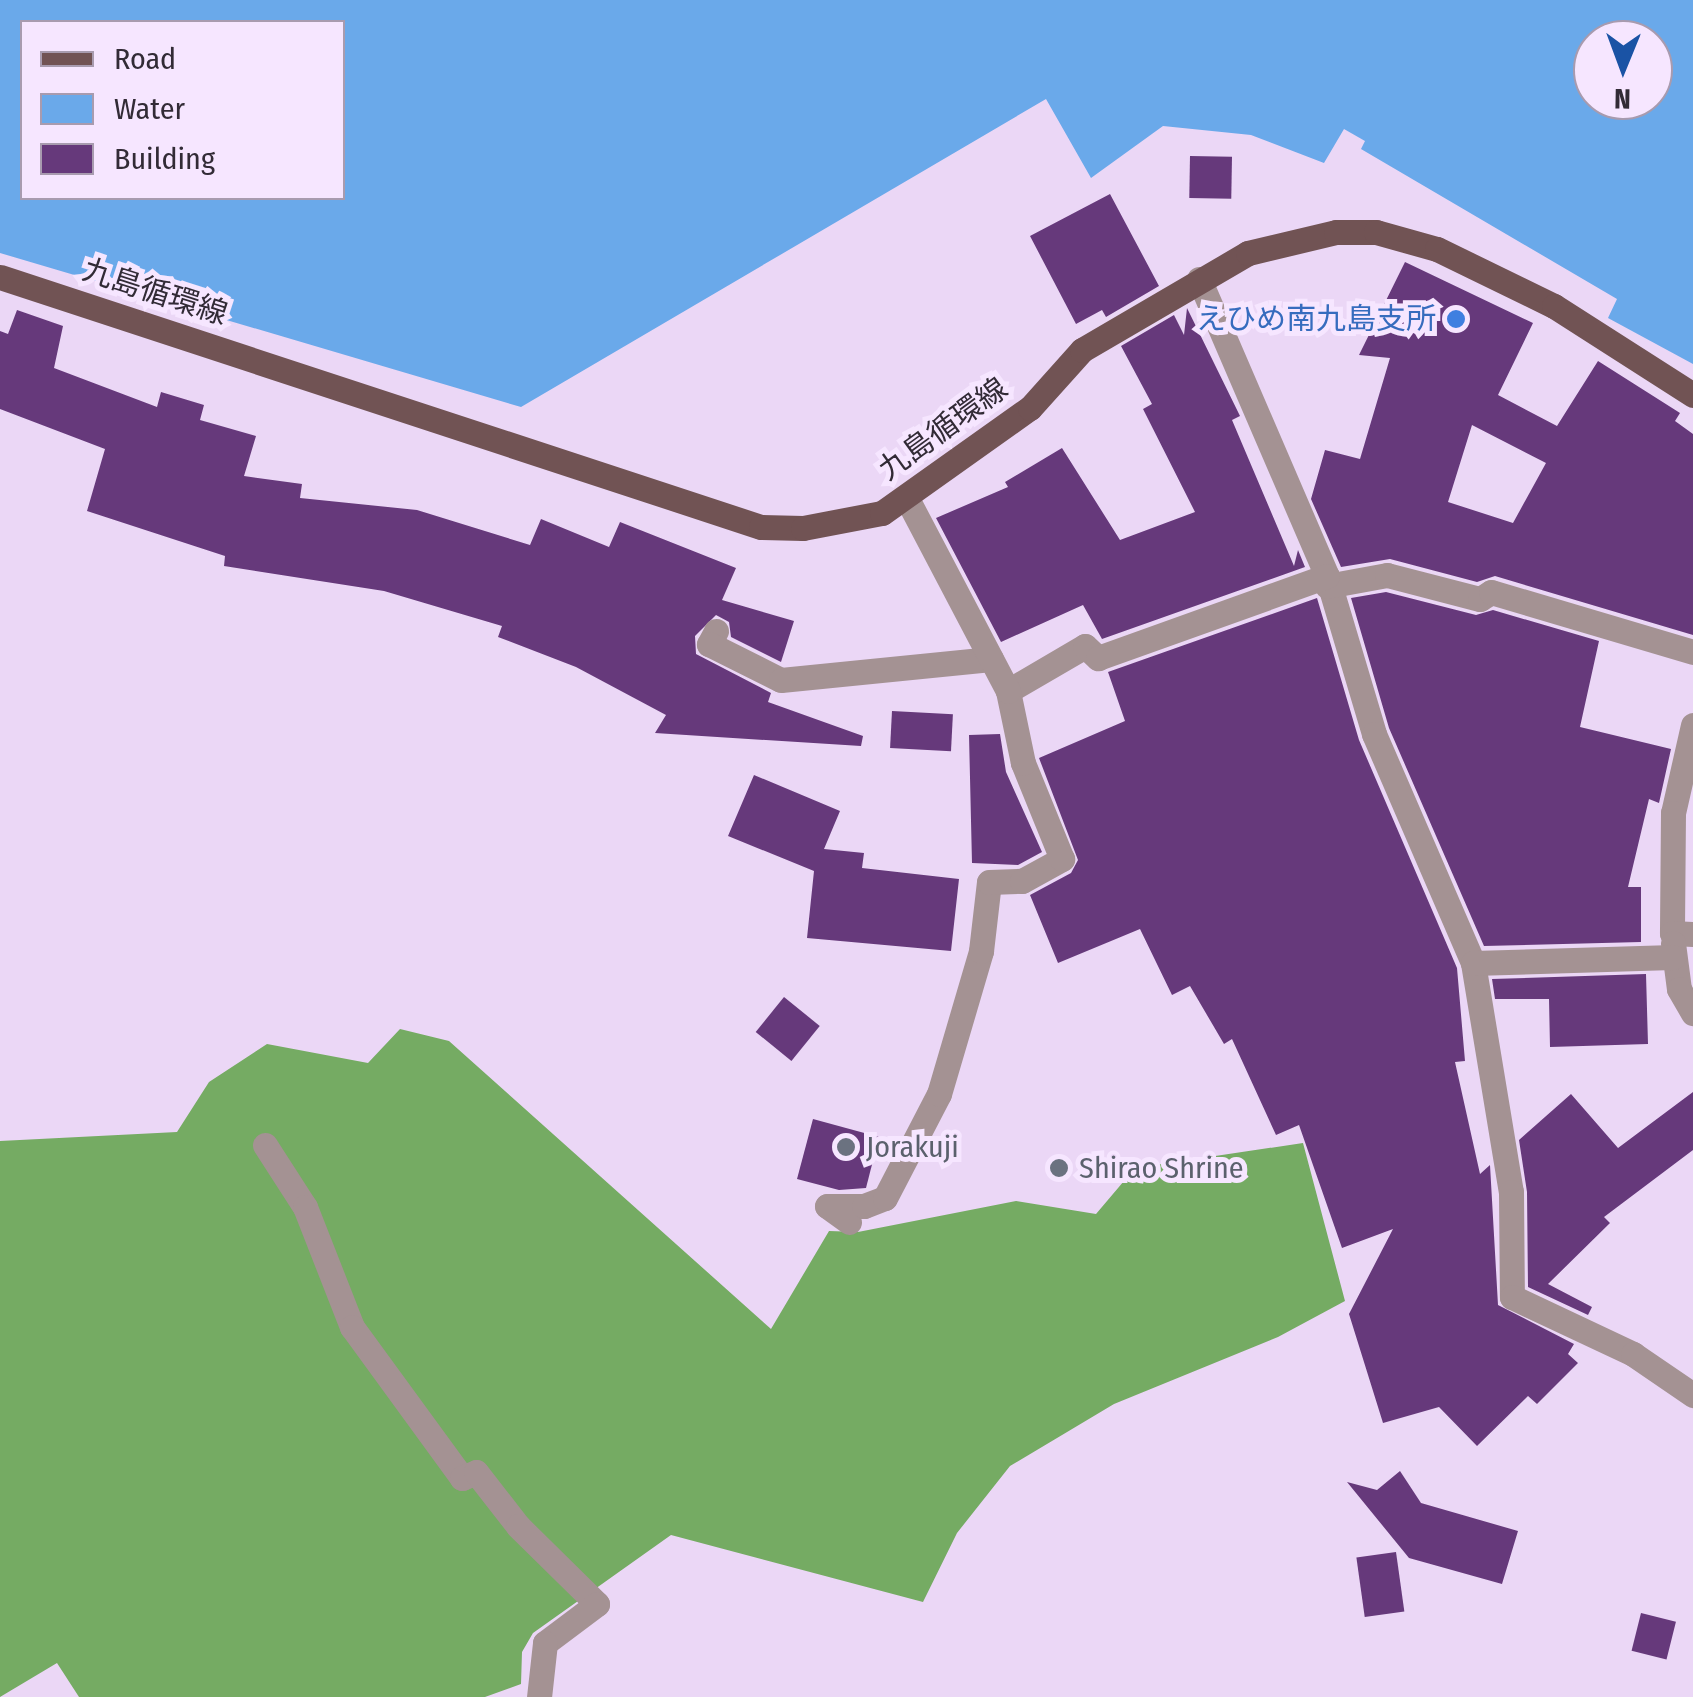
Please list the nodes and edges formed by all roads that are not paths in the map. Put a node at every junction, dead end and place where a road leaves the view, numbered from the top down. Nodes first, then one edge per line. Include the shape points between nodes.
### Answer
1 (0, 277) edge
2 (1199, 279) junction
3 (1693, 395) edge
4 (906, 497) junction
5 (1327, 581) junction
6 (716, 631) dead end
7 (1693, 652) edge
8 (991, 659) junction
9 (1008, 691) junction
10 (1693, 726) edge
11 (1679, 941) edge
12 (1473, 963) junction
13 (1693, 1013) edge
14 (266, 1145) dead end
15 (849, 1222) dead end
16 (1693, 1395) edge
17 (540, 1697) edge

1 - 4 main road, 九島循環線 via 760,527 852,521
2 - 3 main road, 九島循環線 via 1291,240 1376,232 1436,249 1554,306
2 - 4 main road, 九島循環線 via 1082,350 1030,408
2 - 5 street
4 - 8 street
5 - 7 street via 1388,575 1480,598 1491,592
5 - 9 street via 1098,658 1084,646
5 - 12 street via 1374,734
6 - 8 street via 708,644 781,680
8 - 9 street
9 - 15 street via 1023,762 1062,860 1022,881 989,882 981,951 939,1094 885,1198 874,1205 827,1206
10 - 11 street via 1673,813
11 - 12 street
11 - 13 street
12 - 16 street via 1511,1192 1512,1296 1633,1354
14 - 17 street via 305,1207 352,1327 462,1478 476,1472 518,1526 597,1604 544,1644

